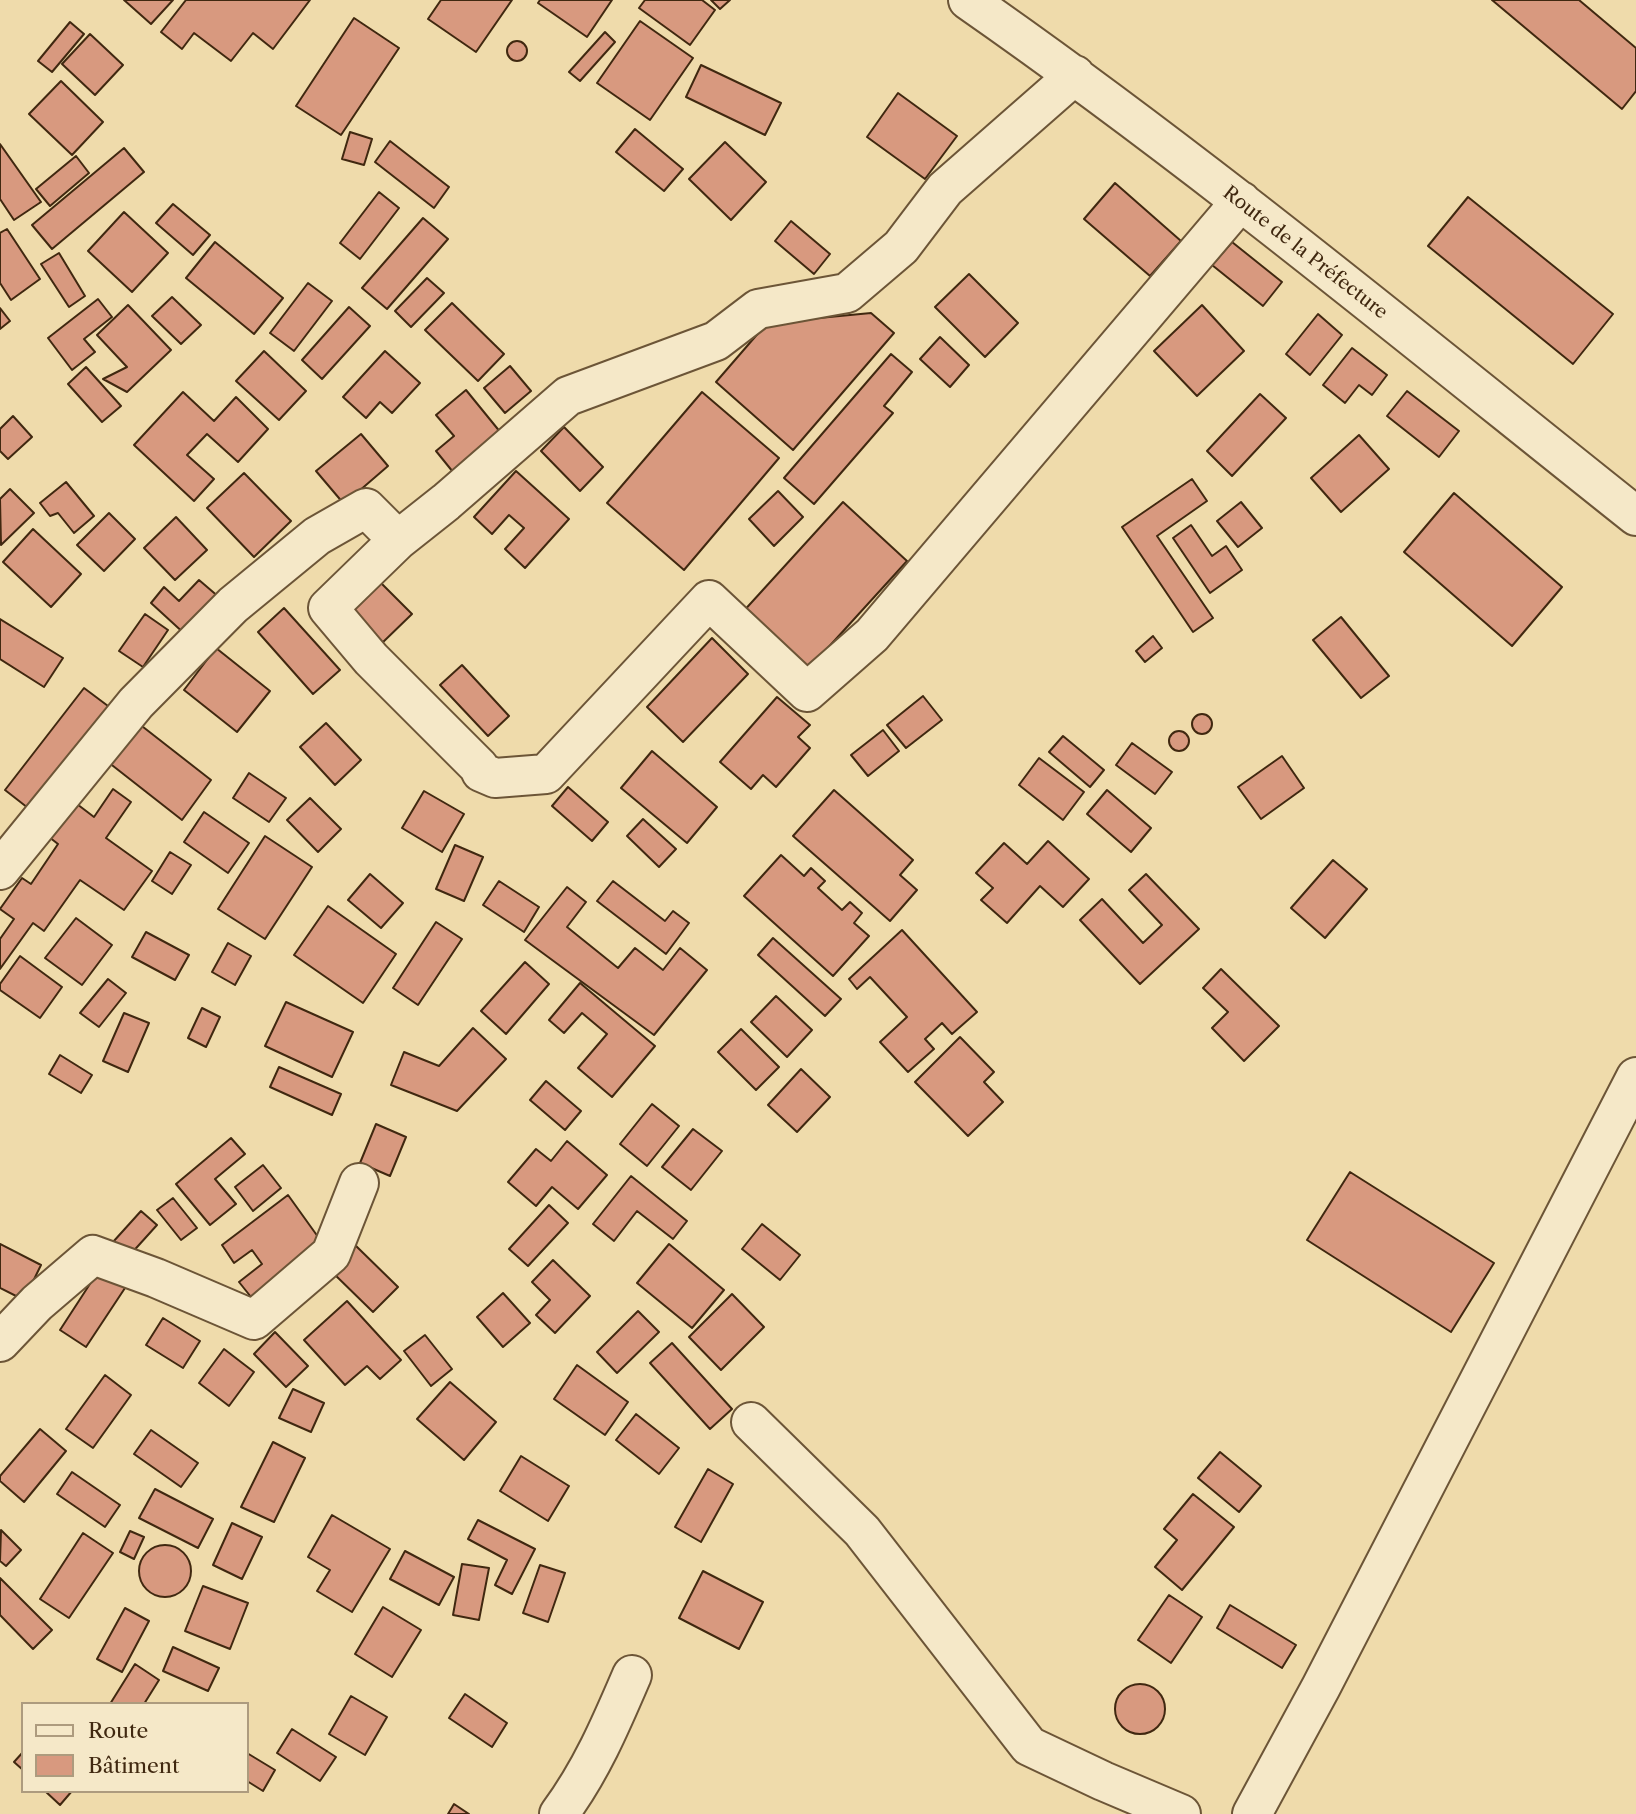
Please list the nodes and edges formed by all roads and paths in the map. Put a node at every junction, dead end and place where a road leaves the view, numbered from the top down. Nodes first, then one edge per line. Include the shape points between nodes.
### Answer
1 (968, 0) edge
2 (1075, 75) junction
3 (1241, 201) junction
4 (1636, 516) edge
5 (398, 540) junction
6 (0, 870) edge
7 (1636, 1077) edge
8 (359, 1183) dead end
9 (0, 1342) edge
10 (751, 1422) dead end
11 (632, 1675) dead end
12 (559, 1814) edge
13 (1181, 1814) edge
14 (1252, 1814) edge

1 - 2 street, Route de la Préfecture
2 - 3 street, Route de la Préfecture
2 - 5 street via 945,189 901,247 847,293 758,309 716,341 568,396
3 - 4 street, Route de la Préfecture
3 - 5 street via 872,635 807,692 709,600 546,775 490,777 370,659 328,608
5 - 6 street via 366,508 317,537 244,597 136,704
7 - 14 street
8 - 9 street via 331,1254 254,1320 93,1255
10 - 13 street via 862,1531 1029,1746
11 - 12 street via 581,1785

